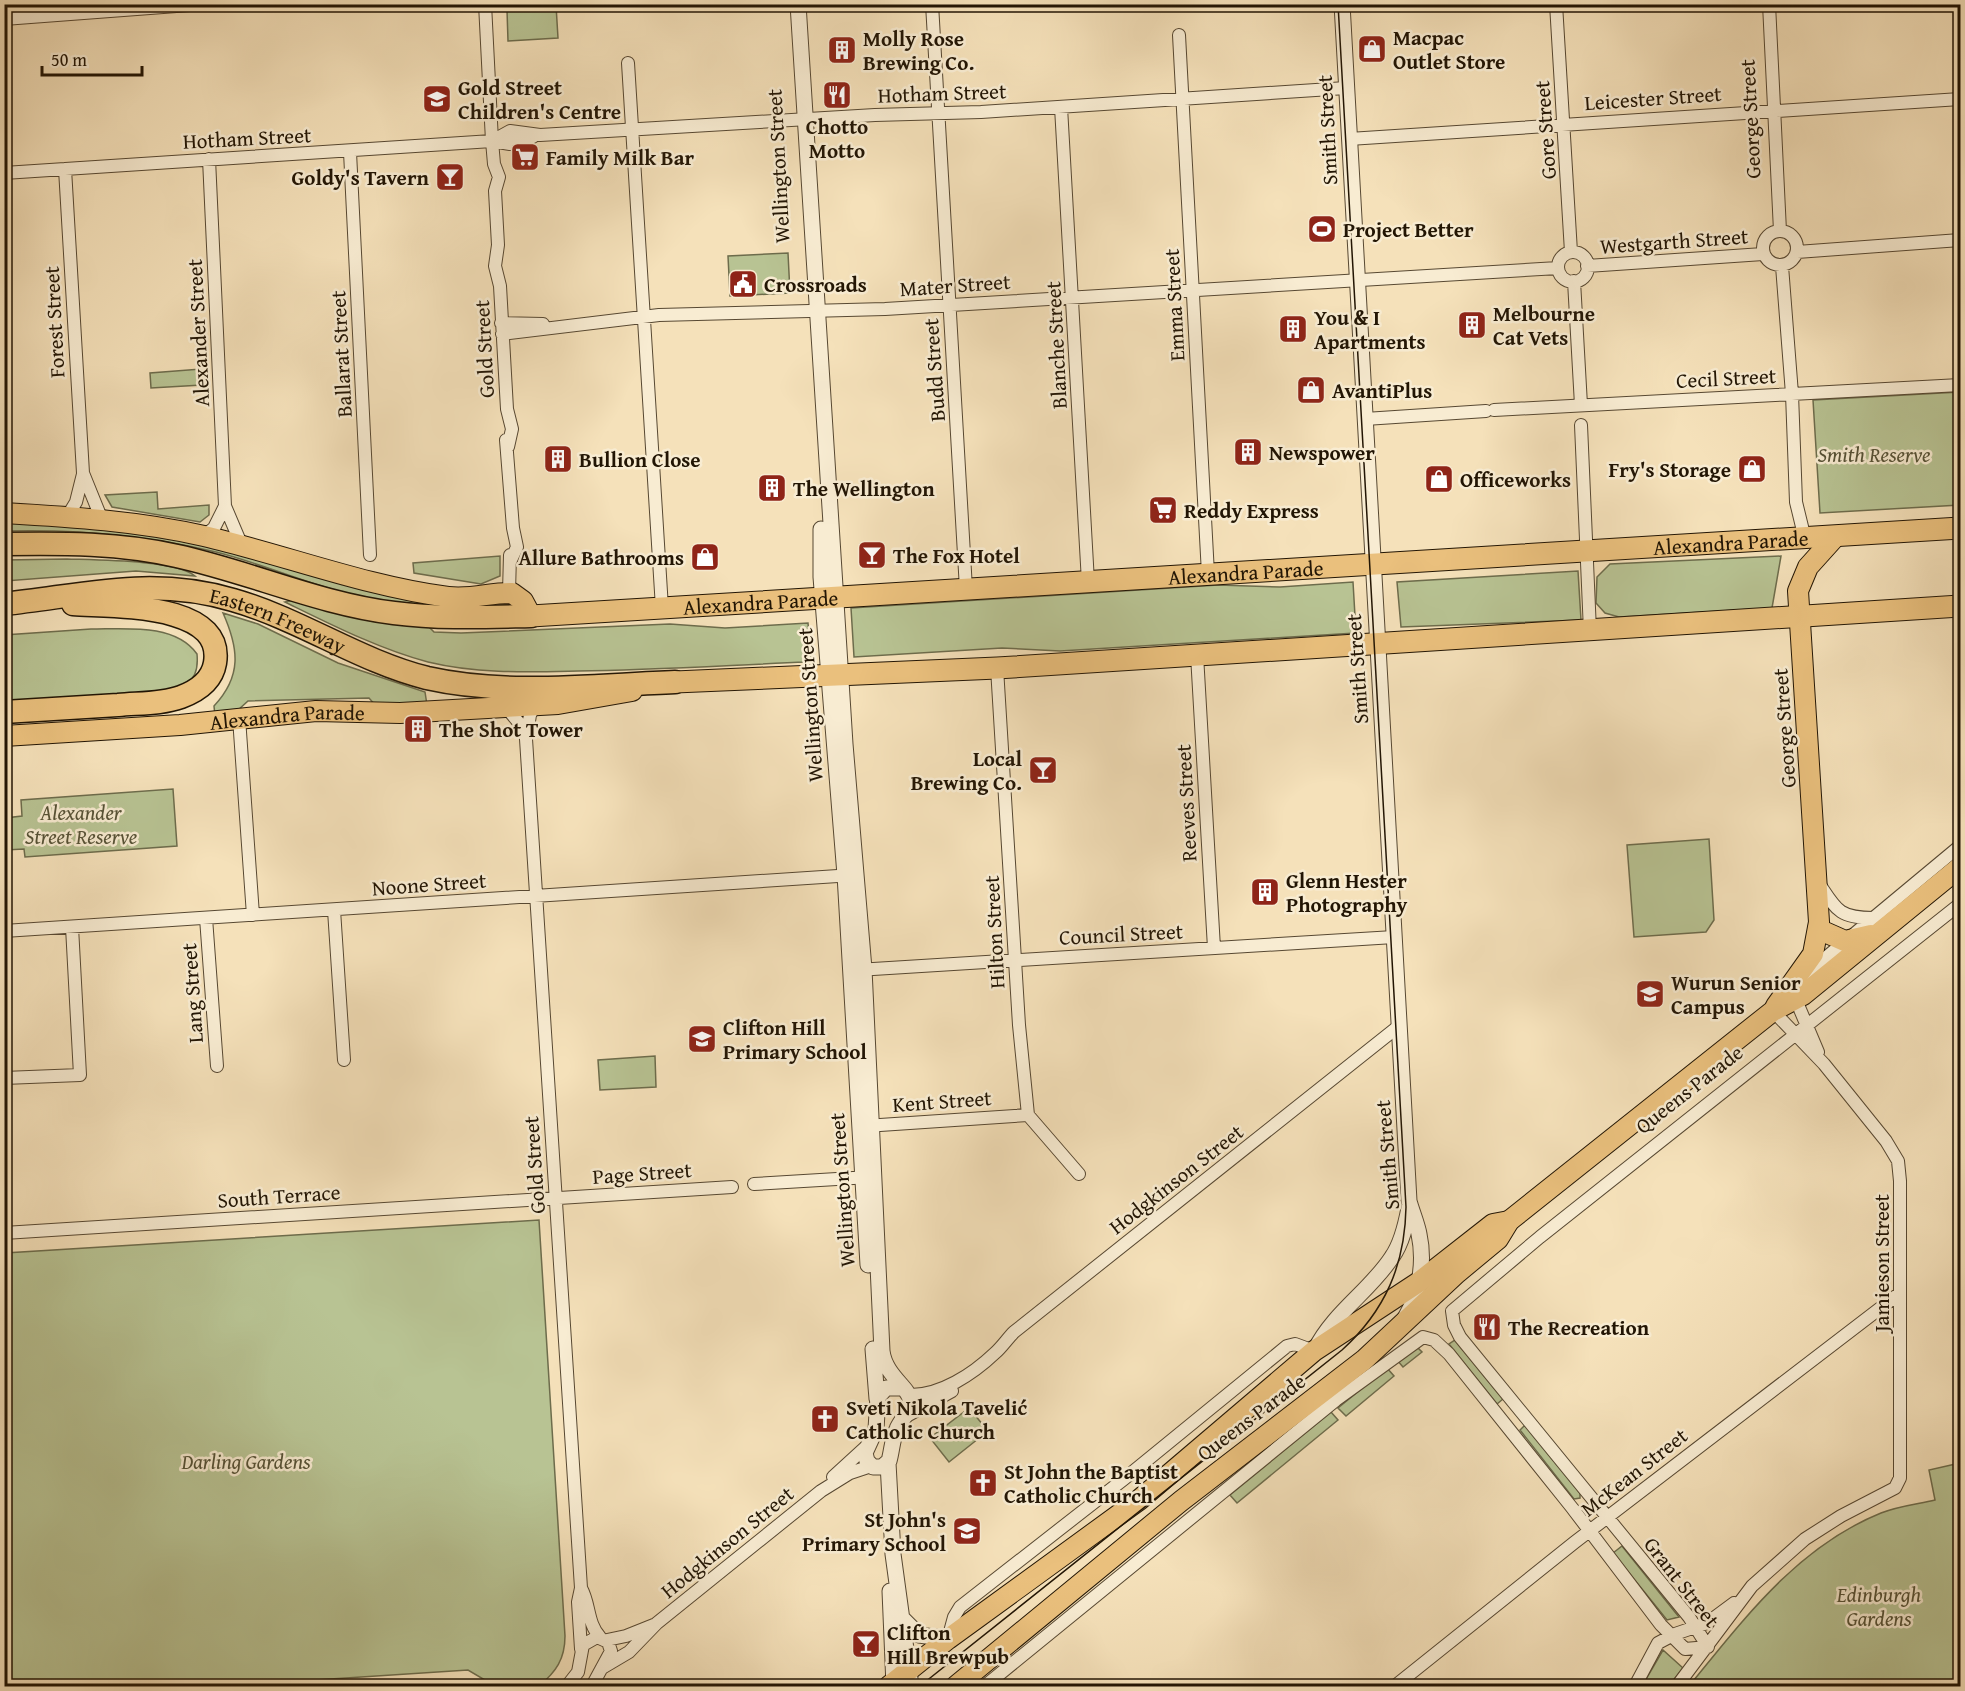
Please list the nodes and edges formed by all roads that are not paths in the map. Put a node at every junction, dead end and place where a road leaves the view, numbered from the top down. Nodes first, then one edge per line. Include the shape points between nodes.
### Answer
1 (203, 4) edge
2 (485, 4) edge
3 (789, 4) edge
4 (798, 4) edge
5 (932, 4) edge
6 (1342, 4) edge
7 (1556, 4) edge
8 (1769, 4) edge
9 (4, 19) edge
10 (1179, 34) dead end
11 (628, 63) dead end
12 (1346, 88) junction
13 (1183, 98) junction
14 (1960, 99) edge
15 (1061, 107) junction
16 (1773, 110) junction
17 (937, 114) junction
18 (800, 119) junction
19 (1564, 123) junction
20 (633, 130) junction
21 (1349, 139) junction
22 (492, 141) junction
23 (350, 152) junction
24 (209, 159) junction
25 (65, 169) junction
26 (4, 173) edge
27 (1780, 231) junction
28 (1960, 240) edge
29 (1571, 252) junction
30 (1797, 252) junction
31 (1763, 254) junction
32 (1587, 266) junction
33 (1782, 266) junction
34 (1558, 268) junction
35 (1357, 279) junction
36 (1574, 281) junction
37 (1193, 291) junction
38 (1073, 298) junction
39 (949, 305) junction
40 (812, 311) junction
41 (643, 316) junction
42 (502, 328) junction
43 (1960, 385) edge
44 (1792, 394) junction
45 (1581, 405) junction
46 (1365, 419) junction
47 (1581, 425) dead end
48 (83, 473) junction
49 (225, 506) junction
50 (4, 513) edge
51 (67, 517) junction
52 (102, 520) junction
53 (1960, 528) edge
54 (204, 536) junction
55 (1835, 537) junction
56 (1805, 539) junction
57 (4, 544) edge
58 (242, 546) junction
59 (1587, 552) junction
60 (370, 555) dead end
61 (1372, 565) junction
62 (1208, 574) junction
63 (1088, 582) junction
64 (966, 589) junction
65 (509, 592) junction
66 (829, 598) junction
67 (39, 600) junction
68 (4, 604) edge
69 (1960, 606) edge
70 (662, 608) junction
71 (531, 616) junction
72 (500, 617) joint
73 (1800, 617) junction
74 (1590, 631) junction
75 (1377, 643) junction
76 (1197, 655) junction
77 (997, 668) junction
78 (835, 676) junction
79 (675, 682) joint
80 (541, 696) junction
81 (505, 706) junction
82 (4, 712) edge
83 (239, 718) junction
84 (4, 736) edge
85 (526, 739) junction
86 (1960, 846) edge
87 (1960, 867) edge
88 (851, 875) junction
89 (1818, 881) junction
90 (535, 896) junction
91 (1960, 904) edge
92 (334, 910) junction
93 (253, 915) junction
94 (206, 918) junction
95 (1880, 922) junction
96 (72, 927) junction
97 (1818, 929) junction
98 (4, 932) edge
99 (1394, 937) junction
100 (1845, 941) junction
101 (1214, 948) junction
102 (1015, 960) junction
103 (857, 970) junction
104 (1793, 994) junction
105 (1773, 1011) junction
106 (1399, 1026) junction
107 (1806, 1027) junction
108 (1796, 1035) junction
109 (344, 1060) dead end
110 (1824, 1064) junction
111 (217, 1066) dead end
112 (4, 1078) edge
113 (1028, 1115) junction
114 (865, 1126) junction
115 (1079, 1174) dead end
116 (868, 1177) junction
117 (754, 1184) dead end
118 (732, 1187) dead end
119 (555, 1198) junction
120 (1409, 1201) junction
121 (1509, 1221) junction
122 (4, 1233) edge
123 (1419, 1282) junction
124 (1900, 1293) junction
125 (1451, 1314) joint
126 (1400, 1326) junction
127 (1459, 1335) junction
128 (1442, 1348) junction
129 (1315, 1351) junction
130 (980, 1365) junction
131 (905, 1391) junction
132 (877, 1402) junction
133 (1526, 1416) junction
134 (903, 1418) junction
135 (1509, 1428) junction
136 (868, 1445) junction
137 (877, 1465) junction
138 (821, 1491) junction
139 (1606, 1518) junction
140 (1589, 1531) junction
141 (580, 1588) junction
142 (1743, 1596) junction
143 (903, 1619) junction
144 (657, 1623) junction
145 (1695, 1627) junction
146 (1671, 1636) junction
147 (603, 1638) junction
148 (948, 1639) junction
149 (1708, 1647) junction
150 (581, 1649) junction
151 (602, 1668) junction
152 (900, 1682) edge
153 (567, 1686) edge
154 (592, 1686) edge
155 (956, 1686) edge
156 (985, 1686) edge
157 (1395, 1686) edge
158 (1635, 1686) edge
159 (1677, 1686) edge

1 - 9 street
2 - 22 street, Gold Street
3 - 18 street, Wellington Street
4 - 18 street, Wellington Street
5 - 17 street, Budd Street
6 - 12 street, Smith Street
7 - 19 street, Gore Street
8 - 16 street, George Street
10 - 13 street, Emma Street
11 - 20 street
12 - 13 street, Hotham Street
12 - 21 street, Smith Street
13 - 15 street, Hotham Street
13 - 37 street, Emma Street
14 - 16 street, Leicester Street
15 - 17 street, Hotham Street
15 - 38 street, Blanche Street
16 - 19 street, Leicester Street
16 - 27 street, George Street
17 - 18 street, Hotham Street
17 - 39 street, Budd Street
18 - 20 street, Hotham Street
18 - 40 street, Wellington Street
19 - 21 street, Leicester Street
19 - 29 street, Gore Street
20 - 22 street, Hotham Street via 540,135 510,144
20 - 41 street
21 - 35 street, Smith Street
22 - 23 street, Hotham Street
22 - 42 street, Gold Street via 494,164 490,178 495,191 495,266
23 - 24 street, Hotham Street
23 - 60 street, Ballarat Street
24 - 25 street, Hotham Street
24 - 49 street, Alexander Street
25 - 26 street, Hotham Street
25 - 48 street, Forest Street
27 - 30 street via 1794,237
27 - 31 street via 1766,238
28 - 30 street
29 - 32 street via 1581,254
29 - 34 street via 1560,259
30 - 33 street via 1793,260
31 - 32 street, Westgarth Street
31 - 33 street via 1771,263
32 - 36 street via 1585,275
33 - 44 street
34 - 35 street
34 - 36 street via 1565,279
35 - 37 street, Mater Street
35 - 46 street, Smith Street
36 - 45 street
37 - 38 street, Mater Street
37 - 62 street, Emma Street
38 - 39 street, Mater Street
38 - 63 street, Blanche Street
39 - 40 street, Mater Street
39 - 64 street, Budd Street
40 - 41 street, Mater Street
40 - 66 street, Wellington Street
41 - 42 street, Mater Street
41 - 70 street
42 - 65 street, Gold Street via 507,409 504,430 513,528 508,548
43 - 44 street, Cecil Street
44 - 45 street, Cecil Street
44 - 56 street via 1796,502
45 - 46 street, Cecil Street
46 - 61 street, Smith Street
47 - 59 street
48 - 51 street, Forest Street via 76,502
48 - 52 street, Forest Street
49 - 54 street via 214,528
49 - 58 street, Alexander Street
50 - 51 main road
51 - 52 main road
52 - 54 main road
53 - 55 highway, Alexandra Parade
54 - 58 main road
55 - 56 highway, Alexandra Parade
55 - 73 main road, George Street via 1802,578 1798,591
56 - 59 highway, Alexandra Parade
57 - 72 highway, Eastern Freeway via 135,549 228,569 362,608 422,616
58 - 65 main road via 447,597 474,598
59 - 61 highway, Alexandra Parade
59 - 74 street
61 - 62 highway, Alexandra Parade
61 - 75 street, Smith Street
62 - 63 highway, Alexandra Parade
63 - 64 highway, Alexandra Parade
64 - 66 highway, Alexandra Parade
65 - 71 main road via 523,601
66 - 70 highway, Alexandra Parade
66 - 78 street, Wellington Street
67 - 68 highway, Eastern Freeway
67 - 80 highway, Eastern Freeway via 116,588 181,589 235,600 373,660 426,678
67 - 82 highway via 158,612 189,619 209,635 215,651 214,666 203,685 165,701
69 - 73 highway, Alexandra Parade
70 - 71 highway, Alexandra Parade
71 - 72 highway, Alexandra Parade
73 - 74 highway, Alexandra Parade
73 - 89 main road, George Street
74 - 75 highway, Alexandra Parade
75 - 76 highway, Alexandra Parade
75 - 99 street, Smith Street
76 - 77 highway, Alexandra Parade
76 - 101 street, Reeves Street
77 - 78 highway, Alexandra Parade
77 - 102 street, Hilton Street
78 - 79 highway, Alexandra Parade
78 - 88 street, Wellington Street
79 - 80 highway, Alexandra Parade
80 - 81 main road, Alexandra Parade
80 - 85 street, Gold Street via 530,715
81 - 83 main road, Alexandra Parade via 400,713 316,711
81 - 85 street, Gold Street
83 - 84 main road, Alexandra Parade
83 - 93 street
85 - 90 street, Gold Street
86 - 95 street, Queens Parade
87 - 95 main road, Queens Parade
88 - 90 street, Noone Street
88 - 103 street, Wellington Street
89 - 95 street via 1839,912
89 - 97 main road, George Street
90 - 92 street, Noone Street
90 - 119 street, Gold Street
91 - 107 street, Queens Parade
92 - 93 street, Noone Street
92 - 109 street
93 - 94 street, Noone Street
94 - 96 street, Noone Street
94 - 111 street, Lang Street
95 - 100 main road via 1864,938
95 - 104 main road, Queens Parade
96 - 98 street, Noone Street
96 - 112 street via 80,1076
97 - 100 main road
97 - 104 main road via 1813,954
99 - 101 street, Council Street
99 - 106 street, Smith Street
100 - 104 street, Queens Parade
101 - 102 street, Council Street
102 - 103 street, Council Street
102 - 113 street, Hilton Street
103 - 114 street, Wellington Street
104 - 105 main road, Queens Parade
104 - 107 street, Jamieson Street
105 - 108 street, Jamieson Street
105 - 121 main road, Queens Parade
106 - 120 street, Smith Street
106 - 130 street, Hodgkinson Street via 1020,1328
107 - 108 street, Queens Parade
107 - 110 street, Jamieson Street
108 - 110 street, Jamieson Street
108 - 125 street, Queens Parade via 1497,1271 1455,1306
110 - 124 street, Jamieson Street via 1898,1161
113 - 114 street, Kent Street
113 - 115 street
114 - 116 street, Wellington Street
116 - 117 street
116 - 131 street, Wellington Street via 882,1351 888,1371
116 - 132 street, Wellington Street
118 - 119 street, Page Street
119 - 122 street, South Terrace
119 - 141 street, Gold Street
120 - 123 street, Smith Street via 1419,1233
120 - 129 street via 1393,1256 1329,1326
121 - 123 main road, Queens Parade via 1493,1224
121 - 126 main road, Queens Parade via 1498,1239
123 - 126 street, Smith Street via 1414,1303
123 - 129 main road, Queens Parade
124 - 139 street, McKean Street
124 - 142 street, Jamieson Street via 1898,1486 1805,1539
125 - 127 street, Grant Street
126 - 155 main road, Queens Parade via 1355,1367 1190,1494
127 - 128 street
127 - 133 street, Grant Street
128 - 135 street, Grant Street
128 - 156 street, Queens Parade via 1427,1337 1415,1341 1336,1400
129 - 148 main road, Queens Parade via 1139,1500
130 - 131 street, Hodgkinson Street via 937,1391
130 - 134 street, Hodgkinson Street via 950,1392
131 - 132 street via 884,1389
131 - 134 street via 910,1407
132 - 136 street, Wellington Street via 876,1429
133 - 135 street
133 - 139 street, Grant Street
134 - 137 street
135 - 140 street, Grant Street
136 - 137 street via 866,1458
136 - 138 street, Hodgkinson Street
137 - 138 street, Hodgkinson Street via 847,1474
137 - 143 street
137 - 152 street via 885,1510
138 - 144 street, Hodgkinson Street
139 - 140 street, McKean Street
139 - 145 street, Grant Street
140 - 146 street, Grant Street
140 - 157 street, McKean Street
141 - 147 street, Gold Street via 587,1600 592,1627
141 - 150 street, Gold Street
142 - 145 street via 1707,1623
142 - 149 street
143 - 148 street via 919,1635
143 - 152 street
144 - 147 street, Hodgkinson Street via 626,1636
144 - 151 street, Hodgkinson Street via 629,1652
145 - 146 street
145 - 149 street, Grant Street
146 - 149 street, Grant Street via 1687,1649
146 - 158 street via 1654,1647
147 - 150 street, Hodgkinson Street via 589,1639
147 - 151 street via 611,1647 611,1655
148 - 152 main road, Queens Parade
149 - 159 street
150 - 153 street, Gold Street via 578,1672
151 - 154 street

